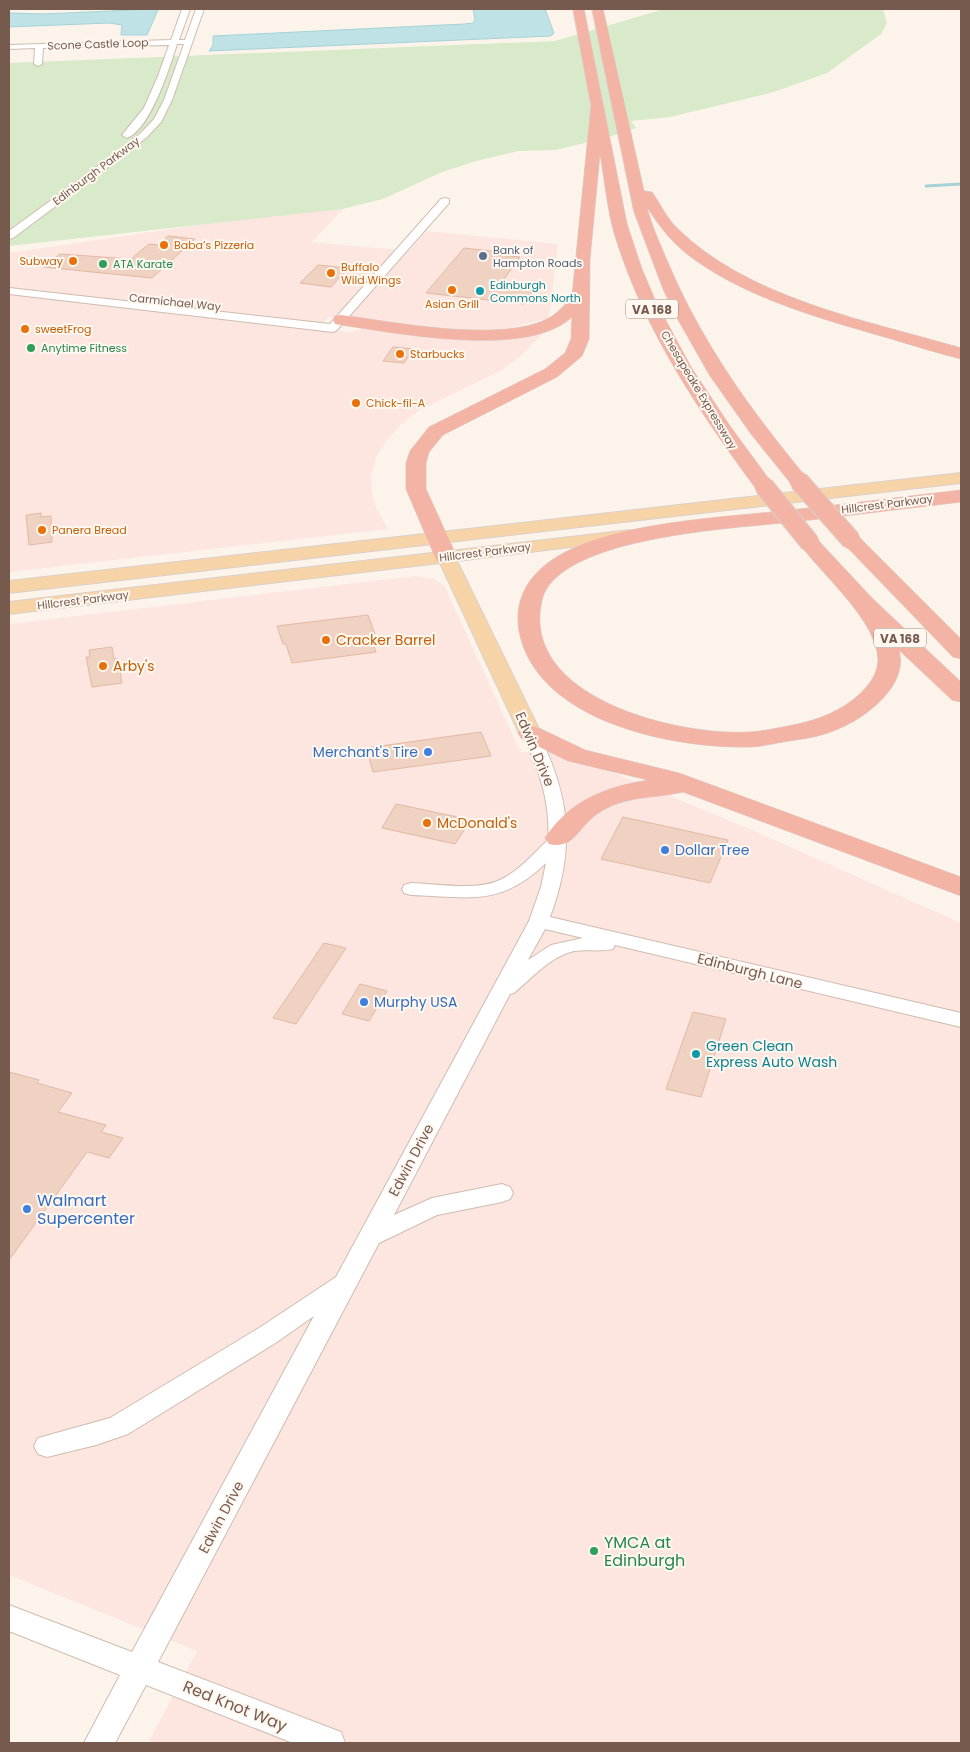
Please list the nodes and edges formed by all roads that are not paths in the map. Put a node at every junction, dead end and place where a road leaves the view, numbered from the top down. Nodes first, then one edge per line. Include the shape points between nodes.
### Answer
1 (186, 9) edge
2 (200, 9) edge
3 (578, 9) edge
4 (597, 9) edge
5 (174, 42) junction
6 (188, 42) junction
7 (39, 46) junction
8 (9, 47) edge
9 (38, 64) dead end
10 (597, 107) junction
11 (117, 143) dead end
12 (627, 144) junction
13 (445, 201) dead end
14 (9, 236) edge
15 (9, 284) edge
16 (9, 291) edge
17 (581, 296) junction
18 (337, 324) junction
19 (961, 354) edge
20 (961, 478) edge
21 (961, 496) edge
22 (650, 532) junction
23 (441, 547) junction
24 (841, 579) junction
25 (9, 587) edge
26 (9, 608) edge
27 (961, 652) edge
28 (961, 695) edge
29 (530, 733) junction
30 (704, 790) junction
31 (558, 839) junction
32 (961, 887) edge
33 (411, 889) dead end
34 (539, 921) junction
35 (638, 944) junction
36 (502, 992) junction
37 (961, 1020) edge
38 (502, 1193) dead end
39 (371, 1236) junction
40 (345, 1283) junction
41 (47, 1446) dead end
42 (9, 1618) edge
43 (140, 1668) junction
44 (99, 1743) edge
45 (330, 1743) edge

1 - 5 street, Edinburgh Parkway
2 - 6 street, Edinburgh Parkway
3 - 10 highway, Chesapeake Expressway / VA 168
4 - 12 highway, Chesapeake Expressway / VA 168
5 - 6 street, Scone Castle Loop
5 - 7 street, Scone Castle Loop
5 - 11 street, Edinburgh Parkway via 149,108
6 - 14 street, Edinburgh Parkway via 166,105 149,130
7 - 8 street, Scone Castle Loop
7 - 9 street
10 - 17 highway
10 - 24 highway, Chesapeake Expressway / VA 168, bridge via 623,236 652,309 703,400 738,452
12 - 19 highway via 662,222 706,260 758,288 798,304
12 - 27 highway, Chesapeake Expressway / VA 168, bridge via 641,212 666,280 686,320 740,405 799,481 851,540
13 - 18 street
15 - 18 street, Carmichael Way
16 - 18 street, Carmichael Way
17 - 18 highway via 567,313 551,324 529,330 456,334
17 - 23 highway via 580,339 573,356 551,373 453,420 436,431 420,452 416,464 416,489
20 - 23 main road, Hillcrest Parkway
21 - 22 highway, Hillcrest Parkway
22 - 23 main road, Hillcrest Parkway
22 - 24 highway via 574,556 539,583 530,602 529,624 546,666 562,684 592,705 636,725 691,737 744,740 809,730 838,721 862,705 877,692 890,658 876,620
23 - 25 main road, Hillcrest Parkway
23 - 26 main road, Hillcrest Parkway
23 - 29 main road, Edwin Drive
24 - 28 highway, Chesapeake Expressway / VA 168
29 - 30 highway via 577,756 670,778
29 - 31 street, Edwin Drive via 552,784
30 - 31 highway via 659,786 610,798 580,814
30 - 32 highway
31 - 33 street via 516,878 498,887
31 - 34 street, Edwin Drive via 552,884
34 - 35 street, Edinburgh Lane
34 - 36 street, Edwin Drive
35 - 36 street via 567,946 553,952
35 - 37 street, Edinburgh Lane
36 - 39 street, Edwin Drive
38 - 39 street via 432,1207
39 - 40 street, Edwin Drive
40 - 41 street via 268,1335 119,1426
40 - 43 street, Edwin Drive
42 - 43 street, Red Knot Way
43 - 44 street, Edwin Drive
43 - 45 street, Red Knot Way

